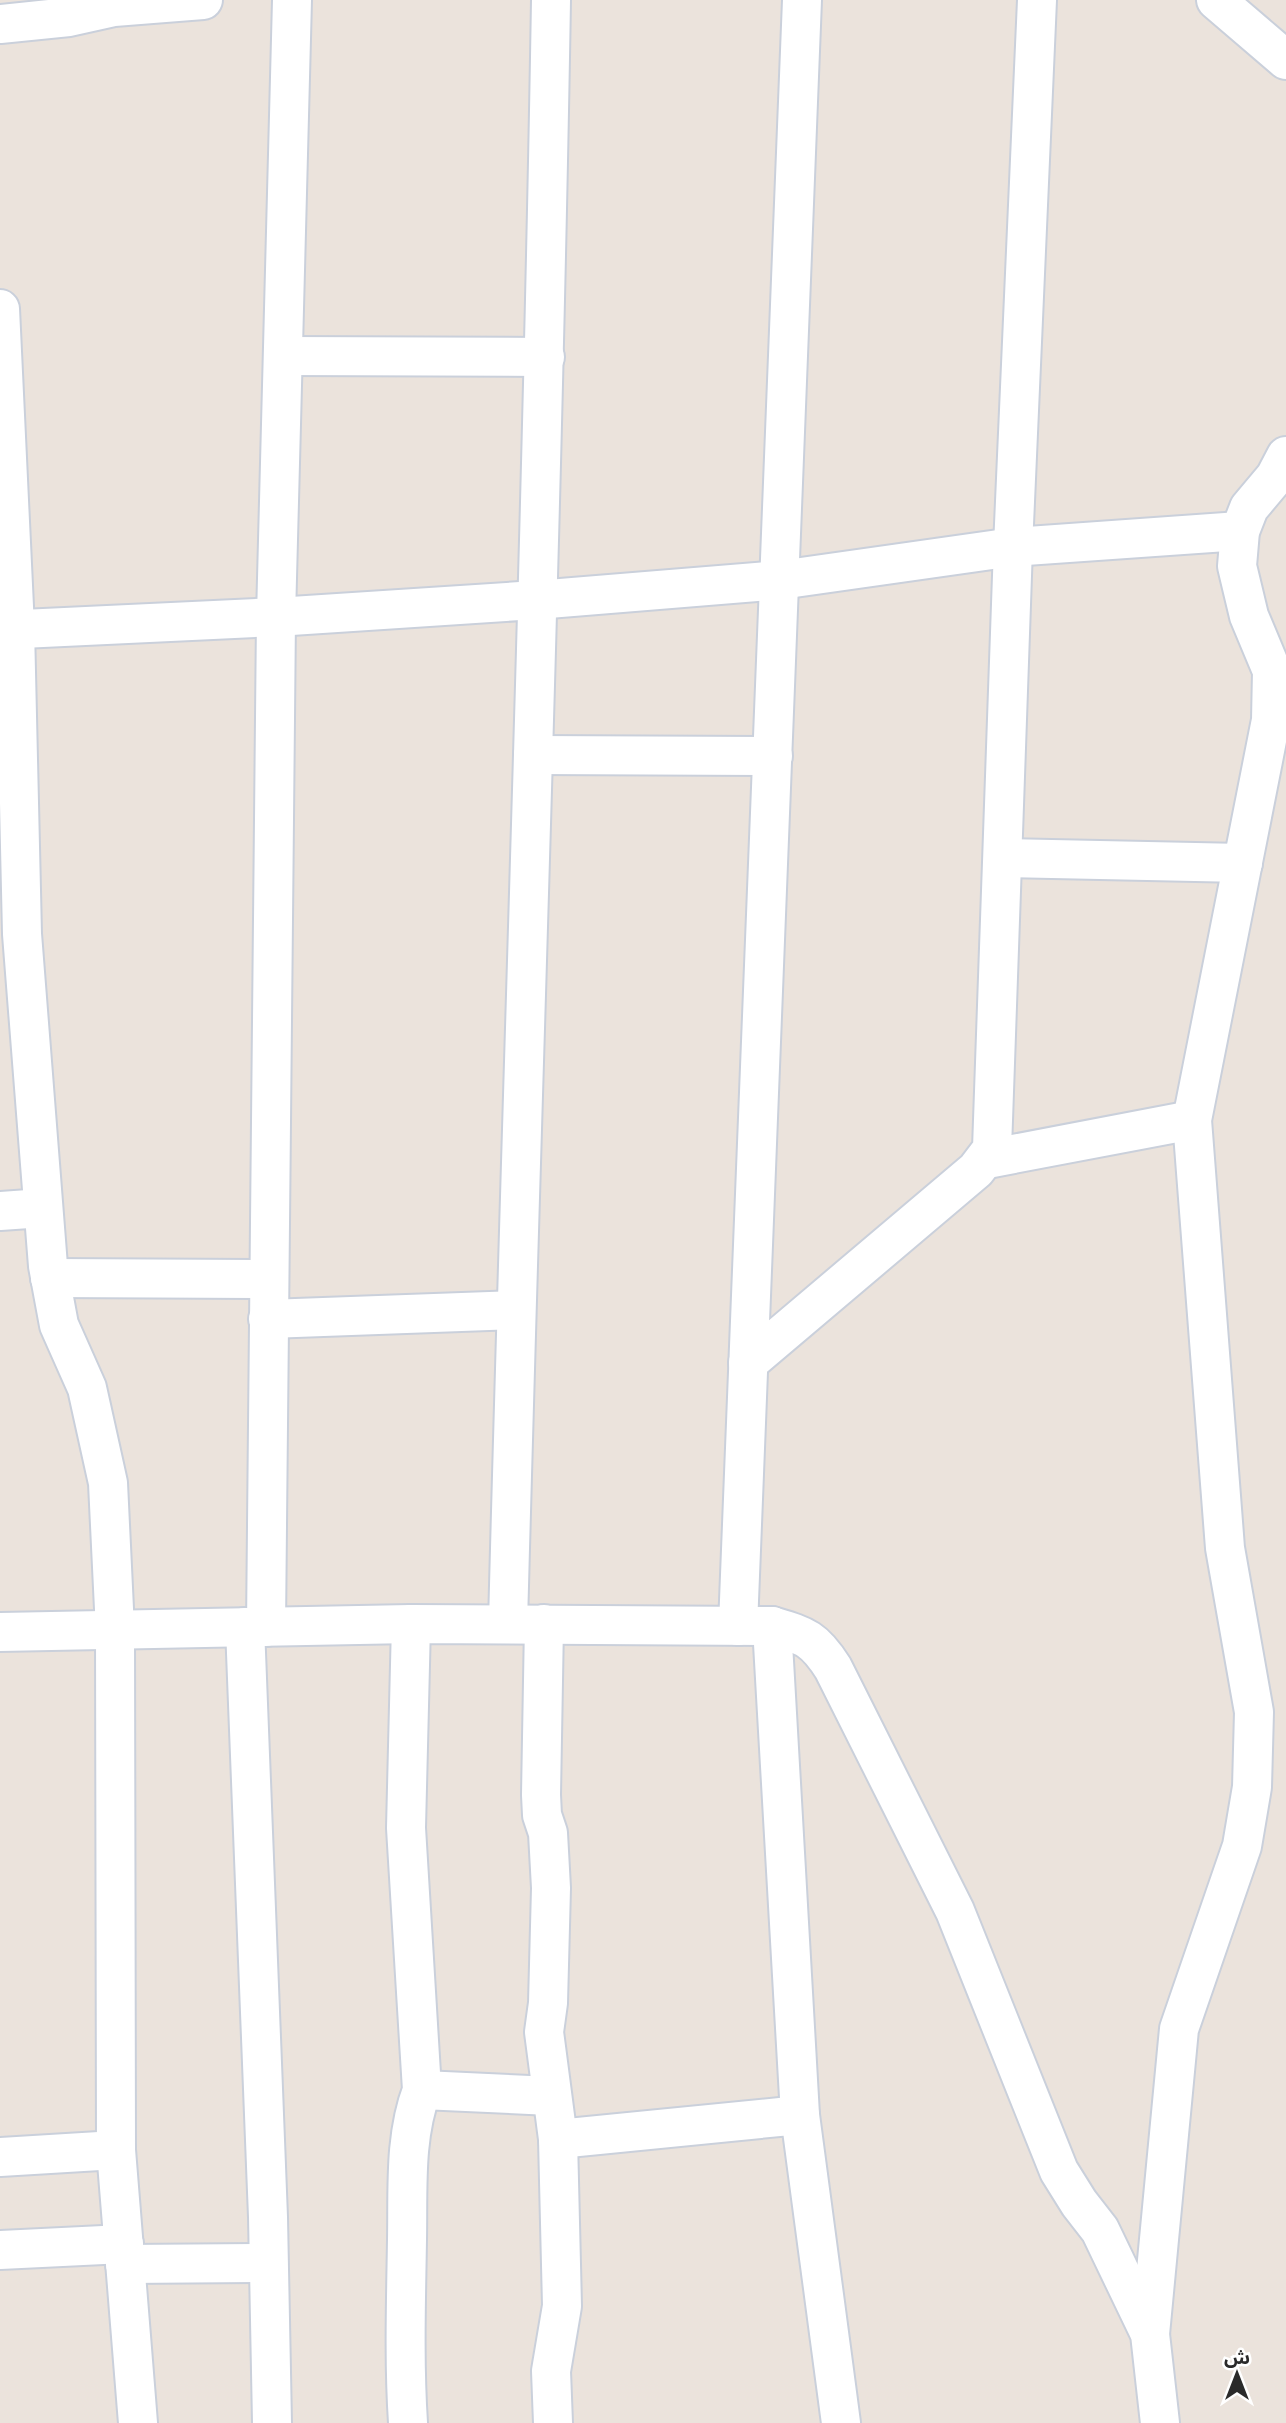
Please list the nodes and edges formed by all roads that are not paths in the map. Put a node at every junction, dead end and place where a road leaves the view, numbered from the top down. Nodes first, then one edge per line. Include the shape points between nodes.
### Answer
1 (203, 0) edge
2 (292, 0) edge
3 (551, 0) edge
4 (802, 0) edge
5 (1037, 0) edge
6 (1216, 0) edge
7 (0, 24) edge
8 (1286, 60) edge
9 (0, 309) edge
10 (283, 356) junction
11 (545, 357) junction
12 (2, 376) edge
13 (1286, 456) edge
14 (1240, 531) junction
15 (1013, 547) junction
16 (780, 580) junction
17 (536, 600) junction
18 (276, 617) junction
19 (8, 629) edge
20 (533, 755) junction
21 (773, 756) junction
22 (1003, 858) junction
23 (1243, 863) junction
24 (1192, 1120) junction
25 (987, 1159) junction
26 (43, 1208) junction
27 (0, 1211) edge
28 (50, 1278) junction
29 (269, 1279) junction
30 (516, 1310) junction
31 (268, 1319) junction
32 (748, 1363) junction
33 (411, 1624) junction
34 (526, 1624) junction
35 (755, 1626) junction
36 (256, 1627) junction
37 (115, 1630) junction
38 (0, 1632) edge
39 (422, 2090) junction
40 (551, 2096) junction
41 (800, 2115) junction
42 (558, 2139) junction
43 (116, 2150) junction
44 (0, 2157) edge
45 (0, 2249) edge
46 (125, 2254) junction
47 (268, 2263) junction
48 (1150, 2334) junction
49 (138, 2423) edge
50 (272, 2423) edge
51 (408, 2423) edge
52 (553, 2423) edge
53 (841, 2423) edge
54 (1160, 2423) edge

1 - 7 street via 114,6 69,17
2 - 10 street
3 - 11 street
4 - 16 street
5 - 15 street
6 - 8 street
9 - 12 street
10 - 11 street
10 - 18 street
11 - 17 street
12 - 19 street
13 - 14 street via 1249,508
14 - 15 street
14 - 23 street via 1237,566 1250,616 1272,670 1271,720
15 - 16 street
15 - 22 street
16 - 17 street
16 - 21 street
17 - 18 street
17 - 20 street
18 - 19 street
18 - 29 street
19 - 26 street via 22,934
20 - 21 street
20 - 30 street
21 - 32 street
22 - 23 street
22 - 25 street via 992,1149
23 - 24 street
24 - 25 street
24 - 48 street via 1225,1548 1254,1712 1252,1787 1242,1846 1180,2029
25 - 32 street
26 - 27 street
26 - 28 street
28 - 29 street
28 - 37 street via 59,1325 87,1388 108,1483
29 - 31 street
30 - 31 street
30 - 34 street
31 - 36 street
32 - 35 street
33 - 34 street
33 - 36 street
33 - 39 street via 406,1828
34 - 35 street
34 - 40 street via 551,1888 544,2032
35 - 41 street
35 - 48 street via 800,1634 819,1647 833,1668 955,1910 1059,2171 1100,2230
36 - 37 street
36 - 47 street
37 - 38 street
37 - 43 street
39 - 40 street
39 - 51 street via 408,2158
40 - 42 street
41 - 42 street
41 - 53 street
42 - 52 street via 562,2306 551,2371
43 - 44 street
43 - 46 street
45 - 46 street
46 - 47 street
46 - 49 street
47 - 50 street
48 - 54 street

